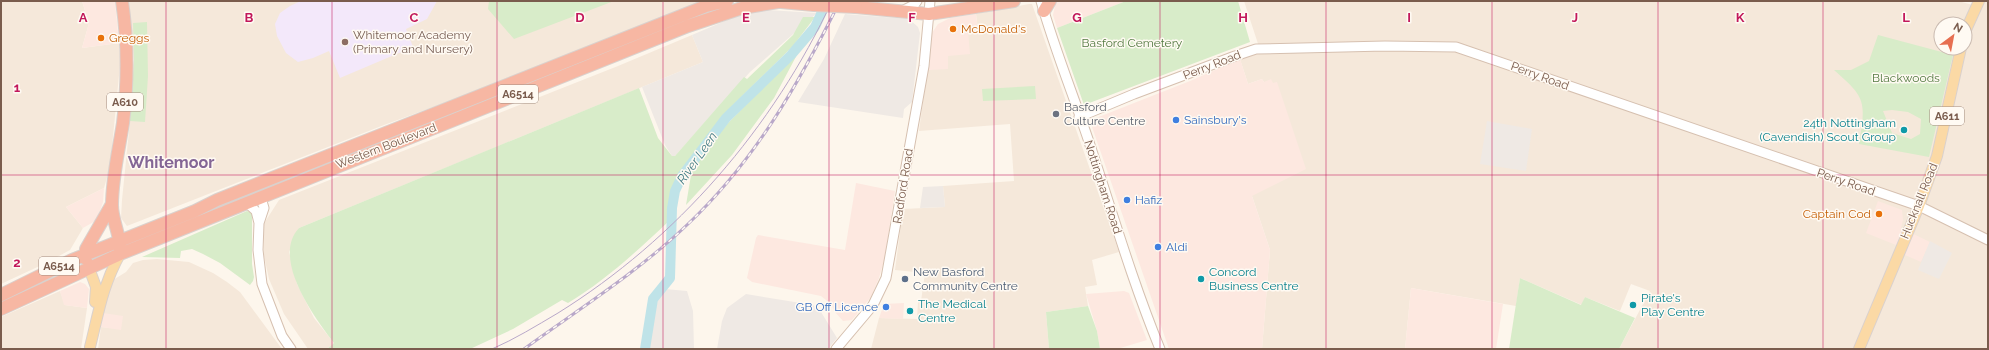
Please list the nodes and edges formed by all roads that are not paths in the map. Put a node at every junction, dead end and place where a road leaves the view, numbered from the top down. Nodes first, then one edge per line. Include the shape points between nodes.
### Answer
1 (122, 1) edge
2 (723, 1) edge
3 (917, 1) edge
4 (965, 1) edge
5 (1014, 1) edge
6 (1979, 1) edge
7 (774, 2) edge
8 (1045, 4) edge
9 (928, 6) edge
10 (904, 10) junction
11 (1972, 16) edge
12 (618, 41) junction
13 (623, 53) junction
14 (1960, 56) edge
15 (531, 76) junction
16 (536, 87) junction
17 (1080, 117) junction
18 (402, 127) junction
19 (406, 139) junction
20 (261, 198) junction
21 (247, 204) junction
22 (1919, 206) junction
23 (112, 207) junction
24 (195, 211) junction
25 (259, 223) junction
26 (138, 234) junction
27 (1988, 240) edge
28 (120, 241) junction
29 (120, 254) junction
30 (85, 256) junction
31 (89, 268) junction
32 (65, 278) junction
33 (96, 294) junction
34 (1, 295) edge
35 (1, 309) edge
36 (90, 348) edge
37 (291, 349) edge
38 (836, 349) edge
39 (1160, 349) edge
40 (1859, 349) edge

1 - 23 highway, A610 via 127,70
2 - 12 highway, Western Boulevard / A6514
3 - 10 street
4 - 9 highway, A6514
5 - 9 highway, A6514
6 - 11 main road
7 - 10 highway, Western Boulevard / A6514, bridge
7 - 13 highway, Western Boulevard / A6514 via 742,8 688,26
8 - 17 street, Nottingham Road via 1062,71
9 - 10 highway, A6514
9 - 38 street, Radford Road via 924,66 891,260 886,278 873,305
12 - 13 highway
12 - 15 highway, Western Boulevard / A6514
13 - 16 highway, Western Boulevard / A6514
14 - 22 main road, Hucknall Road / A611 via 1937,156
15 - 16 highway
15 - 18 highway, Western Boulevard / A6514
16 - 19 highway, Western Boulevard / A6514
17 - 22 street, Perry Road via 1256,49 1456,47
17 - 39 street, Nottingham Road via 1145,312
18 - 19 highway
18 - 24 highway, Western Boulevard / A6514
19 - 20 highway, Western Boulevard / A6514
20 - 21 highway, Western Boulevard / A6514
20 - 24 highway via 254,195 246,196 220,206
20 - 25 street via 264,208
21 - 25 street via 256,211
21 - 29 highway, Western Boulevard / A6514
22 - 27 street, Perry Road
22 - 40 main road, Hucknall Road / A611
23 - 26 highway via 122,228
23 - 28 highway, A610
23 - 30 highway, A610 via 86,249
24 - 26 highway, Western Boulevard / A6514
25 - 37 street via 258,250 262,284 282,336
26 - 28 highway, Western Boulevard / A6514
28 - 29 highway, A610
28 - 30 highway, Western Boulevard / A6514
29 - 31 highway, Western Boulevard / A6514
29 - 36 main road, A610 via 101,296
30 - 31 highway, A610
30 - 34 highway, Western Boulevard / A6514
31 - 32 highway, Western Boulevard / A6514
31 - 33 main road, A610
32 - 33 main road via 85,279 92,285
32 - 35 highway, Western Boulevard / A6514
33 - 36 main road, A610

